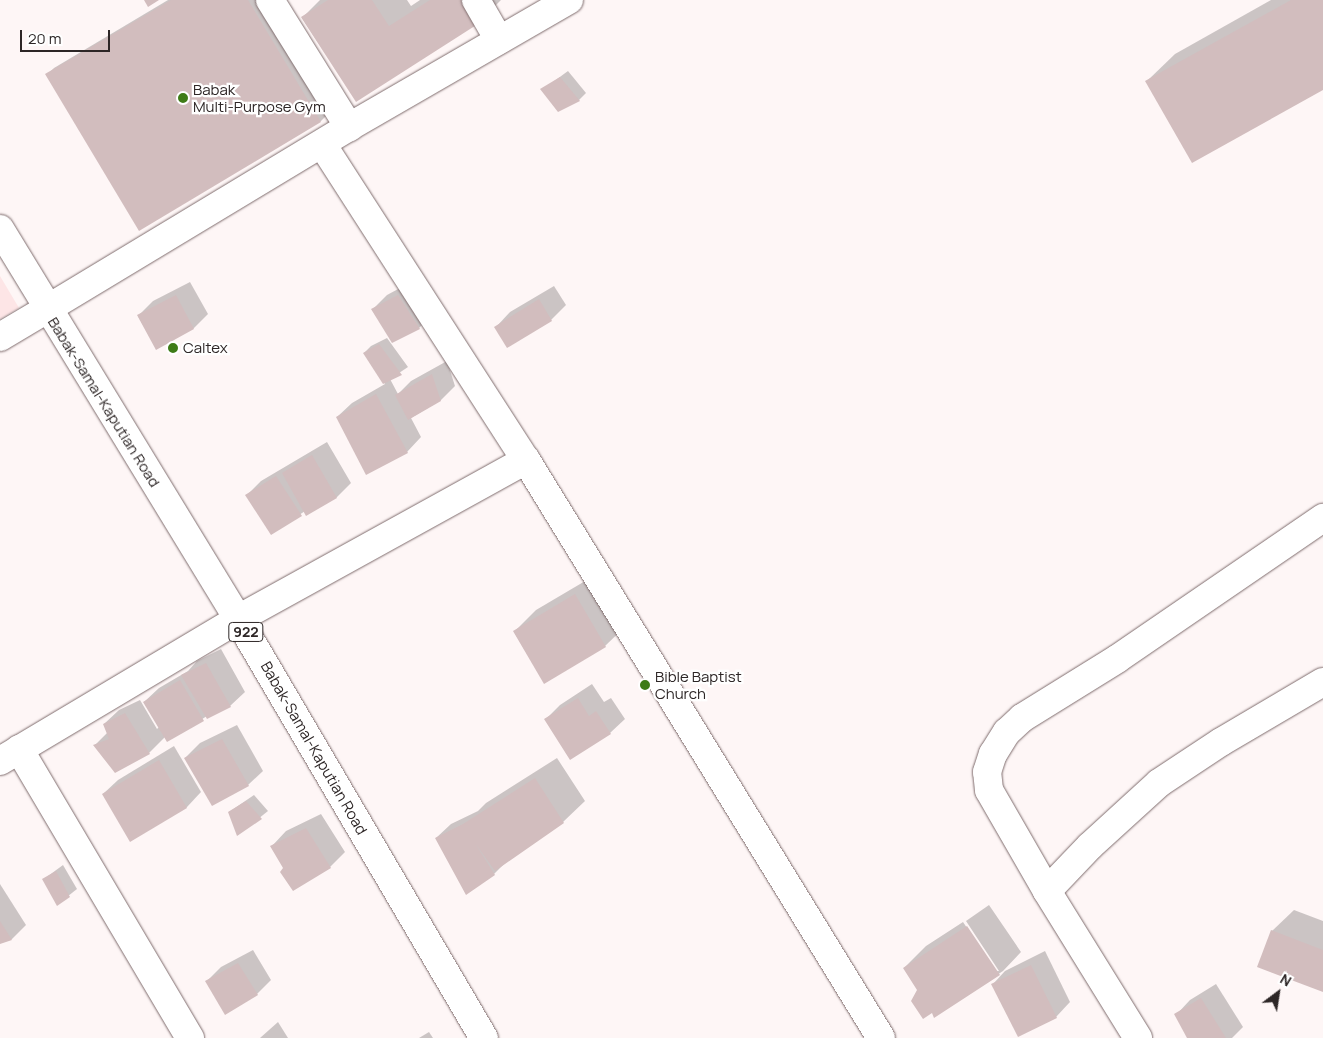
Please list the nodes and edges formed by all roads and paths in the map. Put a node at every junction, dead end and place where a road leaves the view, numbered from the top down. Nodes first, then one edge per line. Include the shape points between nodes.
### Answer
1 (270, 0) edge
2 (476, 0) edge
3 (569, 0) edge
4 (499, 40) junction
5 (349, 127) junction
6 (322, 144) junction
7 (0, 229) edge
8 (47, 309) junction
9 (0, 336) edge
10 (526, 460) junction
11 (1323, 518) edge
12 (238, 619) junction
13 (1323, 682) edge
14 (10, 755) edge
15 (1047, 891) junction
16 (190, 1038) edge
17 (484, 1038) edge
18 (881, 1038) edge
19 (1138, 1038) edge

1 - 5 street
2 - 4 street
3 - 4 street
4 - 5 street
5 - 6 street
6 - 8 street
6 - 10 street
7 - 8 street, Babak-Samal-Kaputian Road / 922
8 - 9 street
8 - 12 street, Babak-Samal-Kaputian Road / 922
10 - 12 street
10 - 18 street
11 - 15 street via 1125,653 1022,718 1007,732 993,754 987,772 989,790
12 - 14 street
12 - 17 street, Babak-Samal-Kaputian Road / 922
13 - 15 street via 1159,783 1090,846
14 - 16 street
15 - 19 street

